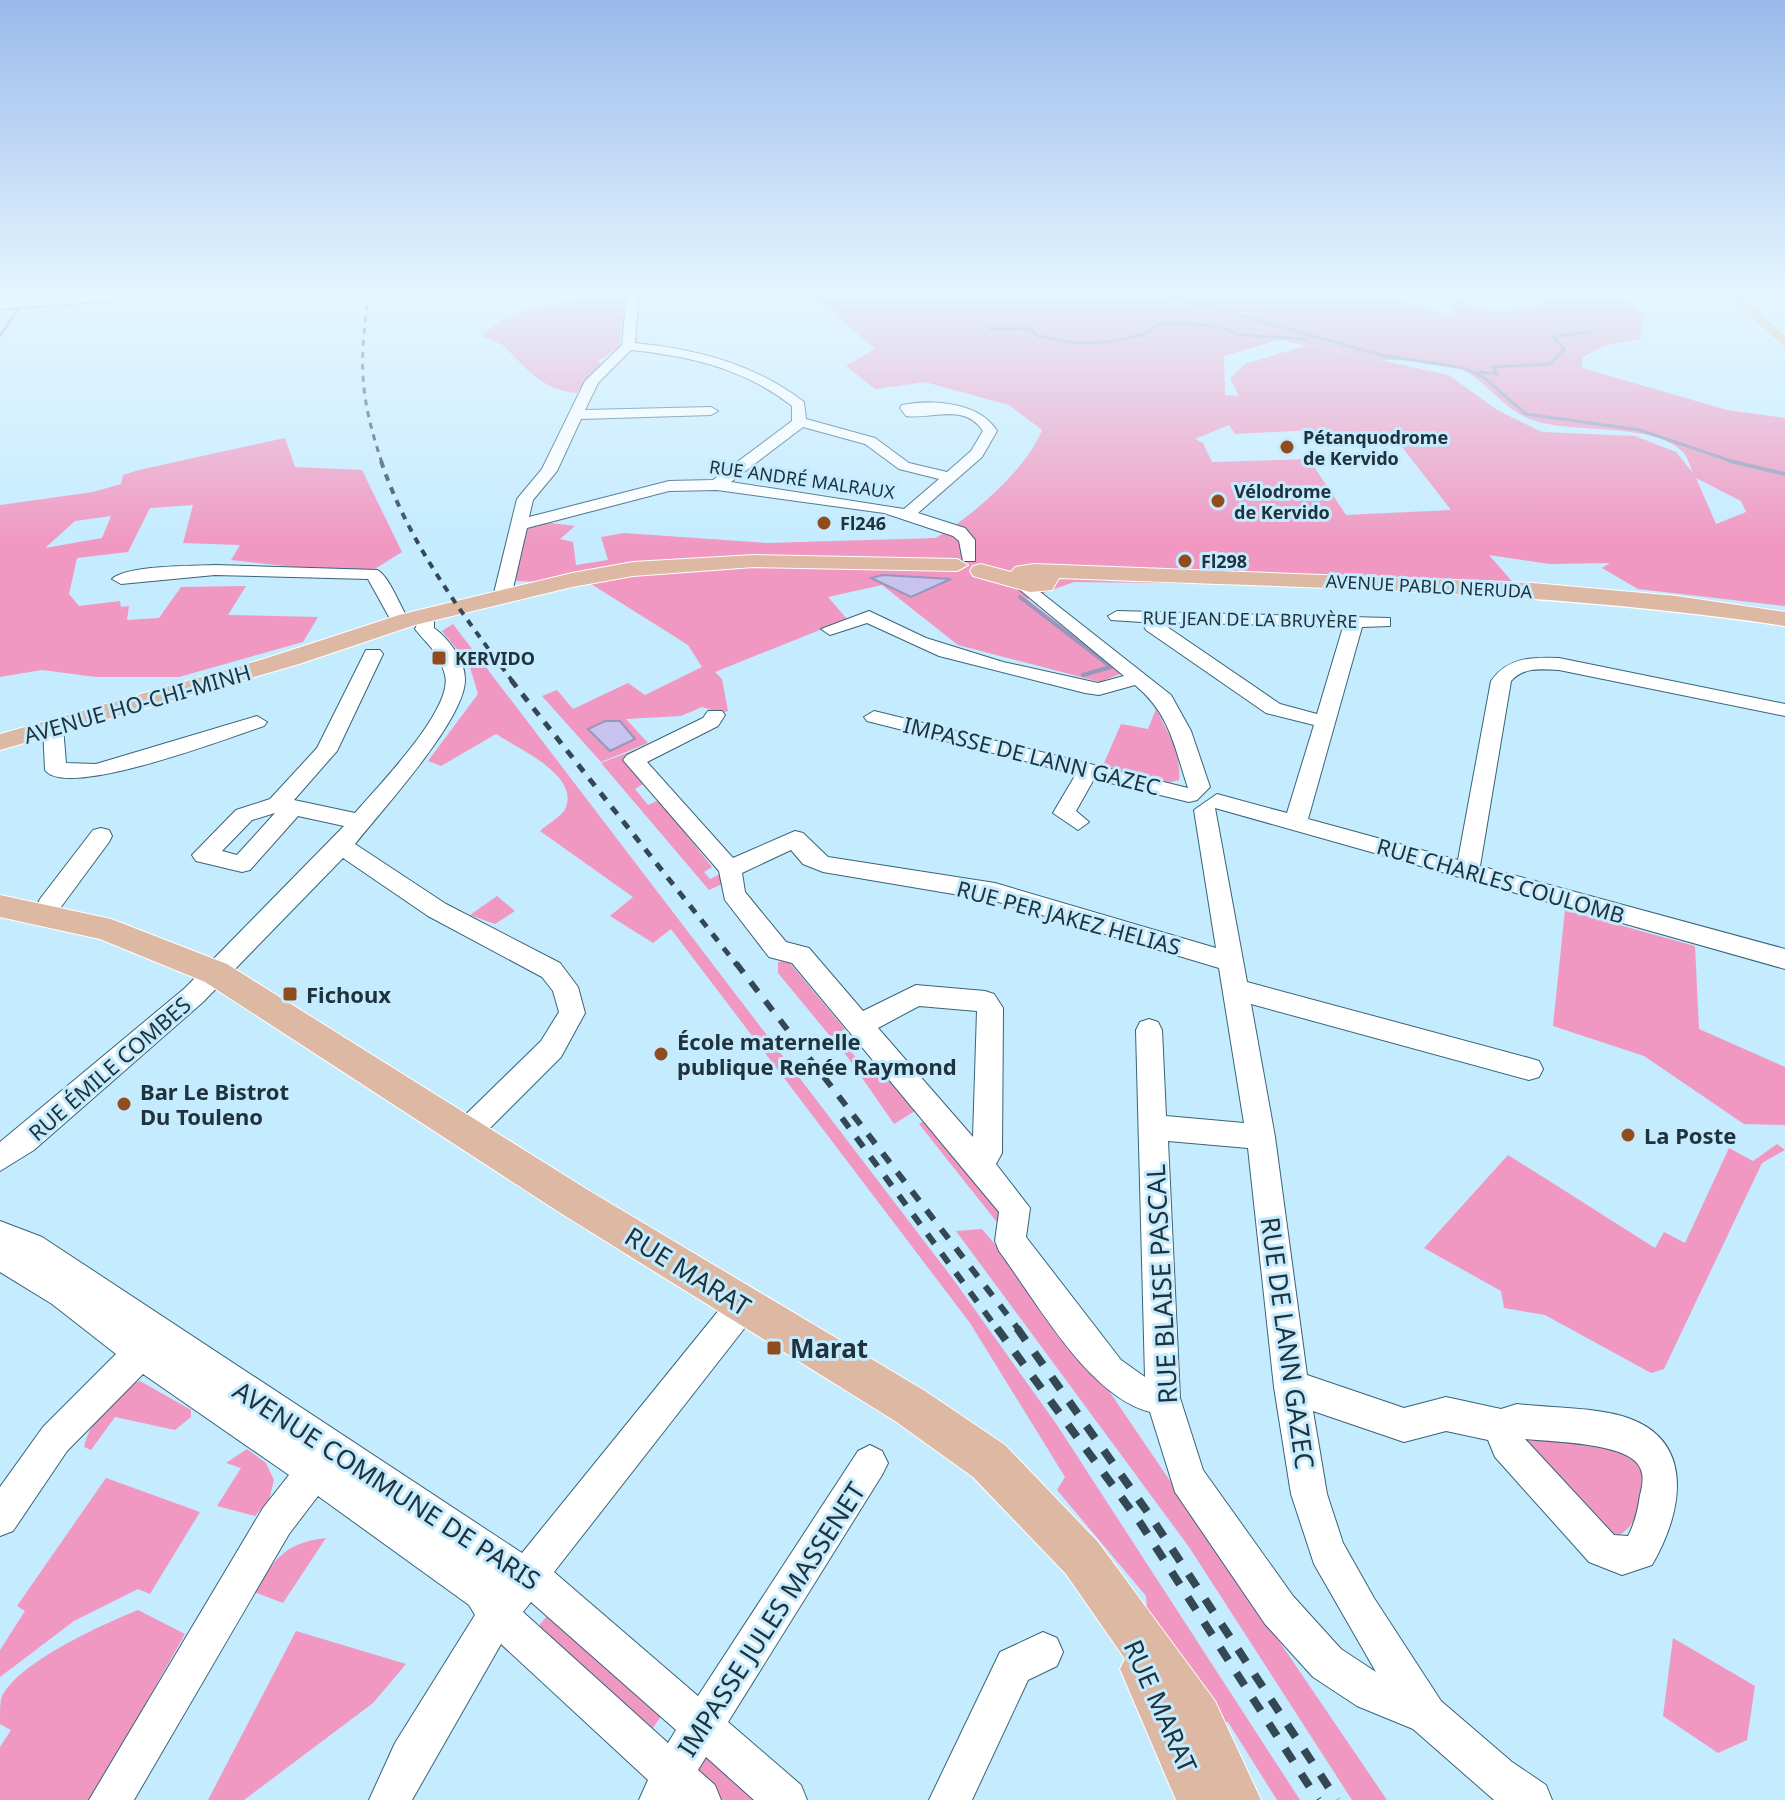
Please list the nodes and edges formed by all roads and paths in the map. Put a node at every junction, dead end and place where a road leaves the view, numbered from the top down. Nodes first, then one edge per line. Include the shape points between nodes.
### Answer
1 (597, 376) edge
2 (756, 376) edge
3 (928, 406) dead end
4 (711, 411) dead end
5 (574, 415) junction
6 (799, 421) junction
7 (950, 477) junction
8 (717, 485) junction
9 (906, 515) junction
10 (517, 525) junction
11 (973, 564) junction
12 (121, 579) dead end
13 (1033, 579) junction
14 (502, 597) junction
15 (450, 612) junction
16 (1117, 616) dead end
17 (1148, 617) junction
18 (1785, 619) edge
19 (427, 622) junction
20 (1354, 622) junction
21 (1383, 622) dead end
22 (401, 627) junction
23 (830, 629) dead end
24 (373, 654) dead end
25 (447, 654) junction
26 (1140, 677) junction
27 (1785, 710) edge
28 (715, 715) dead end
29 (874, 717) dead end
30 (257, 722) dead end
31 (1326, 722) junction
32 (53, 727) junction
33 (0, 742) edge
34 (1089, 769) junction
35 (1202, 798) junction
36 (360, 822) junction
37 (1078, 822) dead end
38 (1296, 822) junction
39 (101, 836) dead end
40 (341, 846) junction
41 (730, 869) junction
42 (1468, 870) junction
43 (0, 892) edge
44 (49, 905) junction
45 (0, 906) edge
46 (1785, 959) edge
47 (216, 973) junction
48 (1235, 976) junction
49 (861, 1025) junction
50 (1149, 1030) dead end
51 (1529, 1069) dead end
52 (1153, 1127) junction
53 (466, 1133) junction
54 (1261, 1137) junction
55 (0, 1158) edge
56 (978, 1162) junction
57 (0, 1235) edge
58 (0, 1255) edge
59 (743, 1305) junction
60 (149, 1344) junction
61 (1291, 1387) junction
62 (1163, 1398) junction
63 (1501, 1426) junction
64 (324, 1460) junction
65 (870, 1463) dead end
66 (0, 1518) edge
67 (529, 1575) junction
68 (1120, 1612) junction
69 (497, 1614) junction
70 (1043, 1652) dead end
71 (1427, 1715) junction
72 (703, 1727) junction
73 (677, 1791) edge
74 (110, 1800) edge
75 (390, 1800) edge
76 (786, 1800) edge
77 (950, 1800) edge
78 (1203, 1800) edge
79 (1235, 1800) edge
80 (1531, 1800) edge

1 - 5 street
2 - 6 street via 799,405
3 - 7 street via 980,419 990,431 977,454
4 - 5 street
5 - 10 street via 549,471 525,499
6 - 7 street via 870,441 904,466
6 - 8 street
7 - 9 street
8 - 9 street, RUE ANDRÉ MALRAUX
8 - 10 street, RUE ANDRÉ MALRAUX via 669,486
9 - 11 street, RUE ANDRÉ MALRAUX via 962,535
10 - 14 street
11 - 13 main road
11 - 14 main road via 692,564 572,580
12 - 22 street via 171,570 250,567 371,574 378,577
13 - 18 main road, AVENUE PABLO NERUDA via 1071,573 1533,590
13 - 26 street, RUE DE LANN GAZEC via 1056,613
14 - 15 main road
15 - 19 main road
15 - 22 main road
16 - 17 street, RUE JEAN DE LA BRUYÈRE
17 - 20 street, RUE JEAN DE LA BRUYÈRE
17 - 31 street via 1153,626 1273,709
19 - 22 main road
19 - 25 street via 424,629
20 - 21 street, RUE JEAN DE LA BRUYÈRE
20 - 31 street
22 - 25 street
22 - 32 main road, AVENUE HO-CHI-MINH
23 - 26 street via 869,616 900,636 950,655 1085,687 1099,689
24 - 36 street via 326,751 286,806
25 - 36 street, RUE ÉMILE COMBES via 456,678 450,703
26 - 35 street, RUE DE LANN GAZEC via 1164,699 1181,731
27 - 42 street via 1559,664 1521,664 1501,681
28 - 41 street via 711,722 634,760
29 - 34 street, IMPASSE DE LANN GAZEC
30 - 32 street via 97,771 56,770
31 - 38 street
32 - 33 main road, AVENUE HO-CHI-MINH
34 - 35 street, IMPASSE DE LANN GAZEC
34 - 37 street via 1064,813
35 - 38 street, RUE CHARLES COULOMB
35 - 48 street, RUE DE LANN GAZEC
36 - 40 street, RUE ÉMILE COMBES
38 - 42 street, RUE CHARLES COULOMB
39 - 44 street
40 - 47 street, RUE ÉMILE COMBES
40 - 53 street via 437,910 551,970 565,987 572,1013 551,1049
41 - 48 street, RUE PER JAKEZ HELIAS via 795,839 823,864 995,892
41 - 49 street via 733,894 778,950 800,955
42 - 46 street, RUE CHARLES COULOMB
43 - 44 main road
44 - 47 main road via 190,942
45 - 47 main road via 96,927
47 - 53 main road, RUE MARAT
47 - 55 street, RUE ÉMILE COMBES
48 - 51 street
48 - 54 street, RUE DE LANN GAZEC
49 - 56 street
49 - 56 street via 916,995 985,1001 990,1008 987,1153
50 - 52 street, RUE BLAISE PASCAL
52 - 54 street
52 - 62 street, RUE BLAISE PASCAL
53 - 59 main road, RUE MARAT
54 - 61 street, RUE DE LANN GAZEC
56 - 62 street via 1015,1208 1010,1241 1109,1372 1135,1391
57 - 60 street, AVENUE COMMUNE DE PARIS via 31,1247
58 - 60 street, AVENUE COMMUNE DE PARIS
59 - 67 street
59 - 68 main road, RUE MARAT via 910,1406 989,1461 1082,1558
60 - 64 street, AVENUE COMMUNE DE PARIS
60 - 66 street via 55,1439
61 - 63 street via 1404,1425 1446,1414
61 - 71 street, RUE DE LANN GAZEC via 1309,1494 1327,1551
62 - 71 street, RUE BLAISE PASCAL via 1188,1479 1279,1610 1327,1663 1371,1692
63 - 63 street via 1517,1421 1621,1433 1655,1456 1662,1473 1652,1532 1639,1552 1622,1556 1602,1549 1507,1445
64 - 67 street, AVENUE COMMUNE DE PARIS
64 - 69 street, AVENUE COMMUNE DE PARIS via 482,1592
64 - 74 street via 276,1521
65 - 72 street, IMPASSE JULES MASSENET
67 - 69 street
67 - 72 street, AVENUE COMMUNE DE PARIS
68 - 78 main road, RUE MARAT
68 - 79 main road, RUE MARAT via 1197,1719
69 - 73 street, AVENUE COMMUNE DE PARIS
69 - 75 street
70 - 77 street via 1014,1666
71 - 80 street, RUE DE LANN GAZEC
72 - 73 street, IMPASSE JULES MASSENET
72 - 76 street, AVENUE COMMUNE DE PARIS

